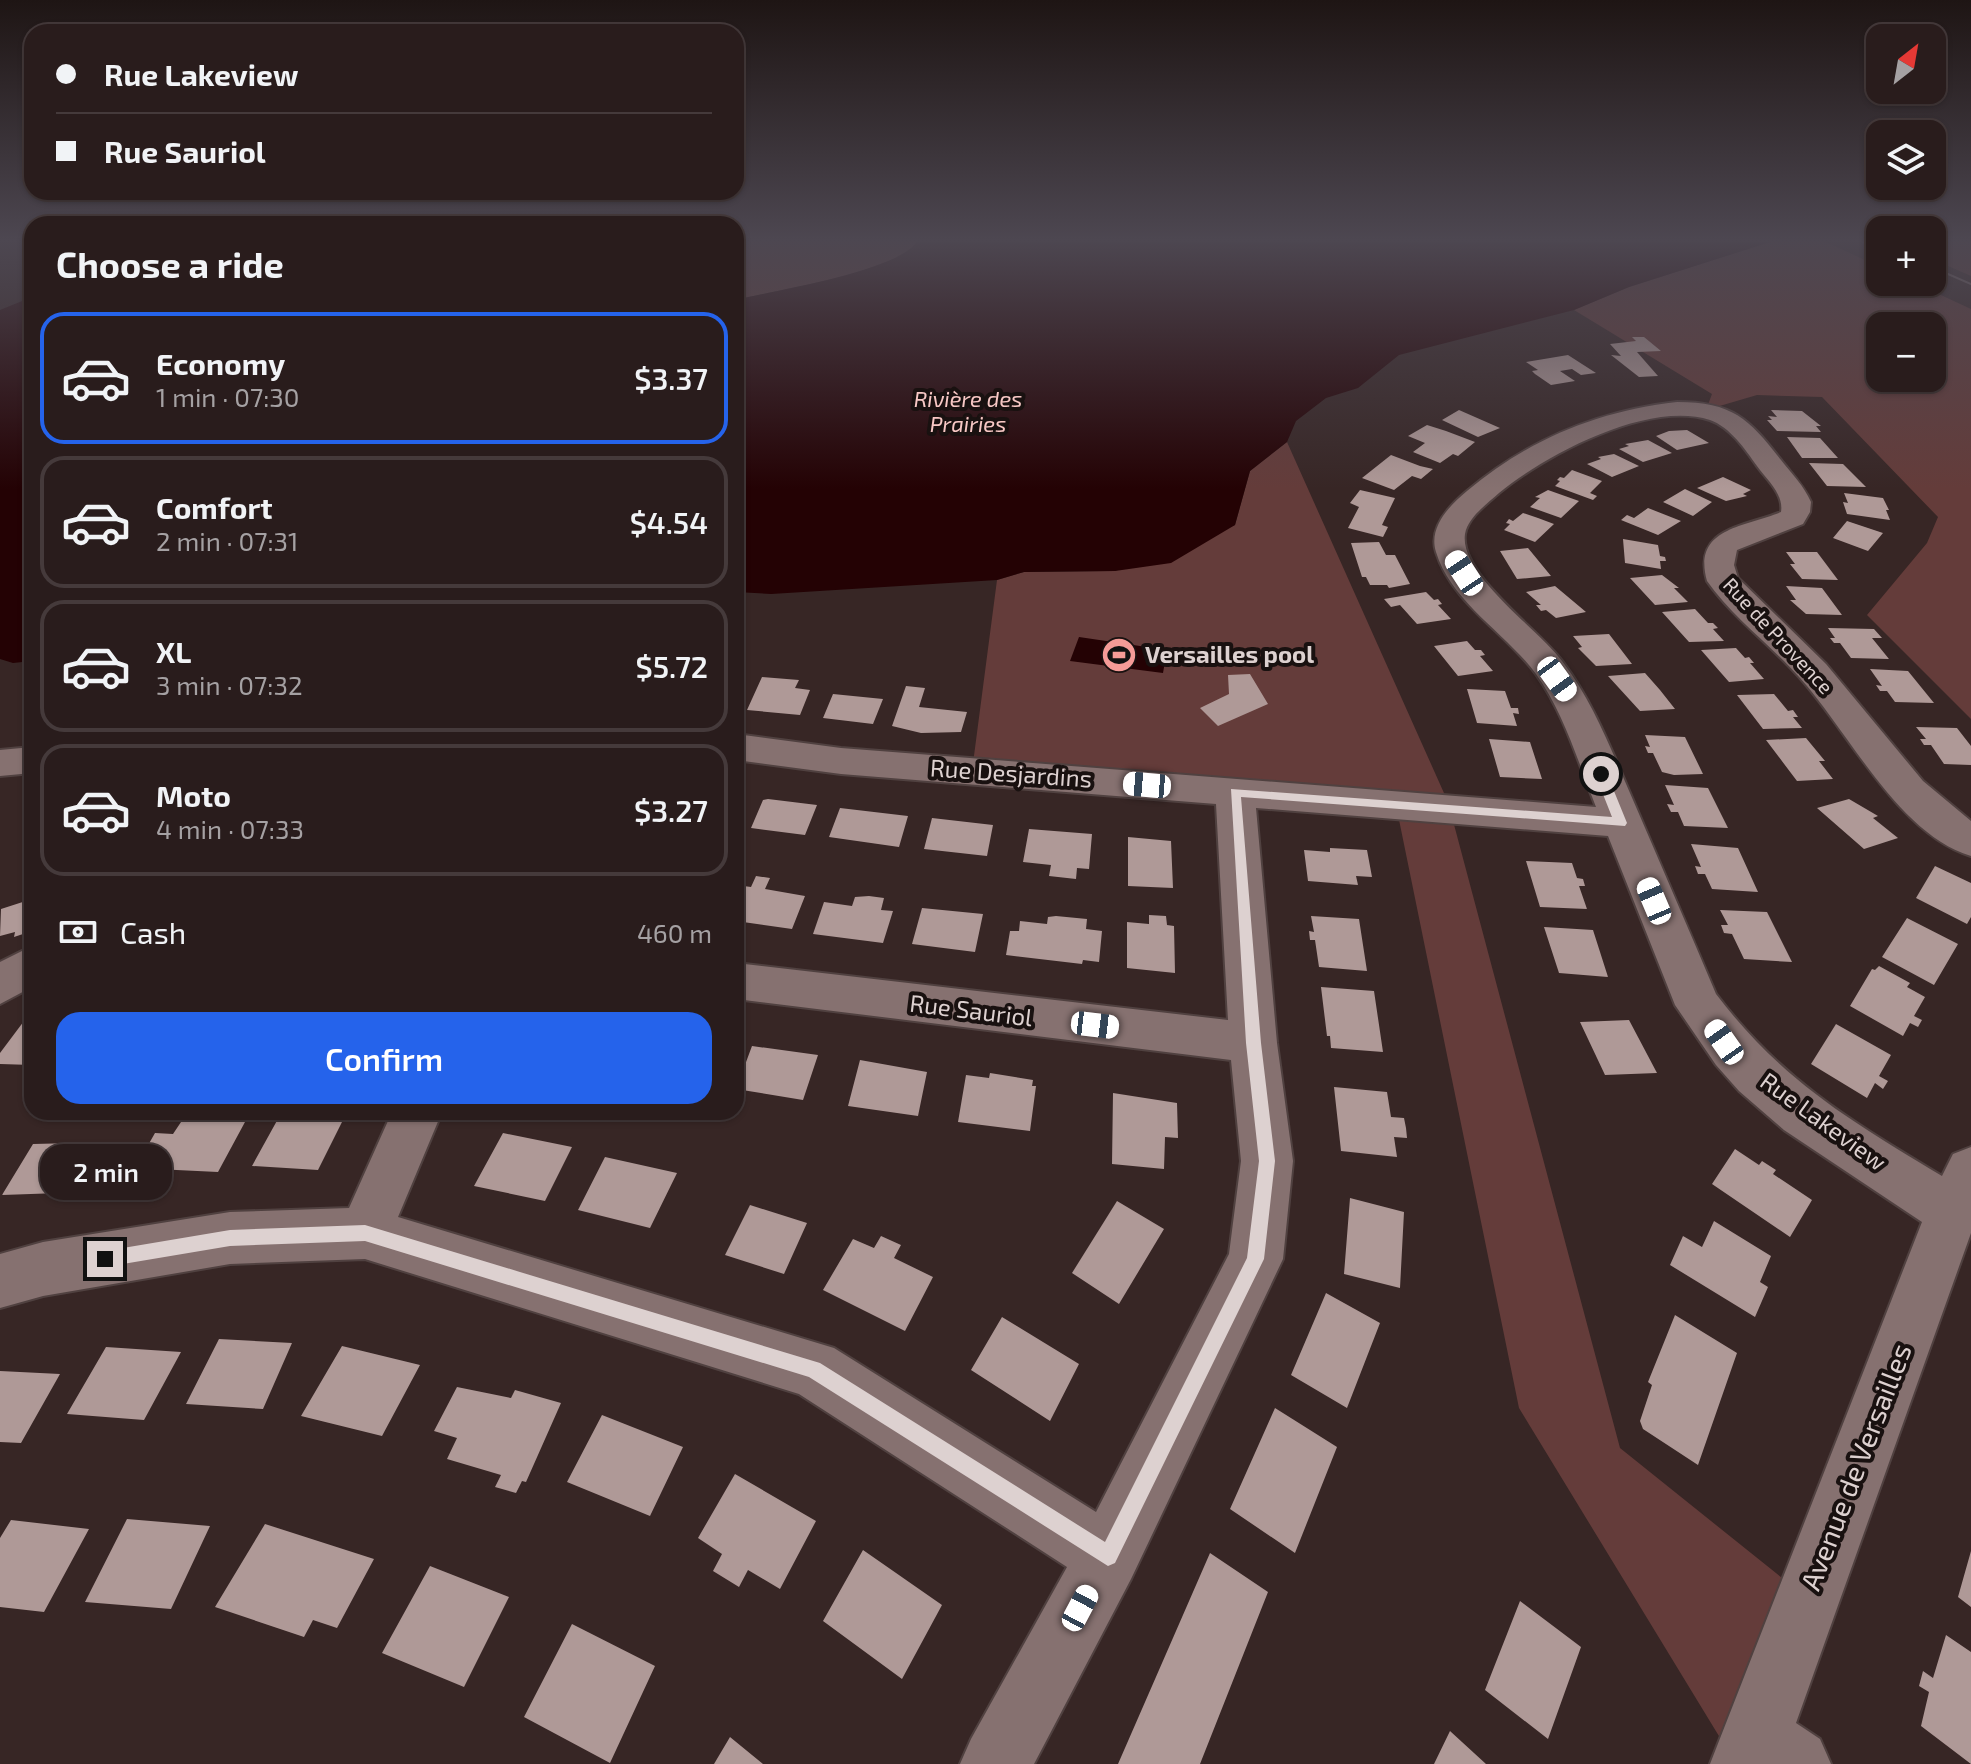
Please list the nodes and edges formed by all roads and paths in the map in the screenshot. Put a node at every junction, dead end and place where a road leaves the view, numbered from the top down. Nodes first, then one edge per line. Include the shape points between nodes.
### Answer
1 (1717, 413) joint
2 (744, 748) edge
3 (24, 761) edge
4 (0, 763) edge
5 (1235, 792) junction
6 (1621, 823) junction
7 (1971, 841) edge
8 (24, 969) edge
9 (744, 982) edge
10 (0, 985) edge
11 (1253, 1043) junction
12 (414, 1120) edge
13 (1962, 1192) edge
14 (365, 1233) junction
15 (0, 1281) edge
16 (1108, 1556) junction
17 (1766, 1755) edge
18 (996, 1764) edge

1 - 6 street, Rue Lakeview via 1651,413 1548,446 1468,505 1449,536 1451,553 1464,573 1541,657 1572,701
1 - 7 street, Rue de Provence via 1745,434 1797,503 1792,518 1726,542 1717,552 1723,581 1825,683 1907,788
2 - 5 street, Rue Desjardins via 841,761
3 - 4 street
5 - 6 street, Rue Desjardins
5 - 11 street
6 - 13 street, Rue Lakeview via 1698,1005 1724,1042 1757,1077 1808,1117
8 - 10 street
9 - 11 street, Rue Sauriol
11 - 16 street via 1267,1161 1256,1259
12 - 14 street
13 - 17 street, Avenue de Versailles
14 - 15 street via 230,1238
14 - 16 street via 813,1369
16 - 18 street

